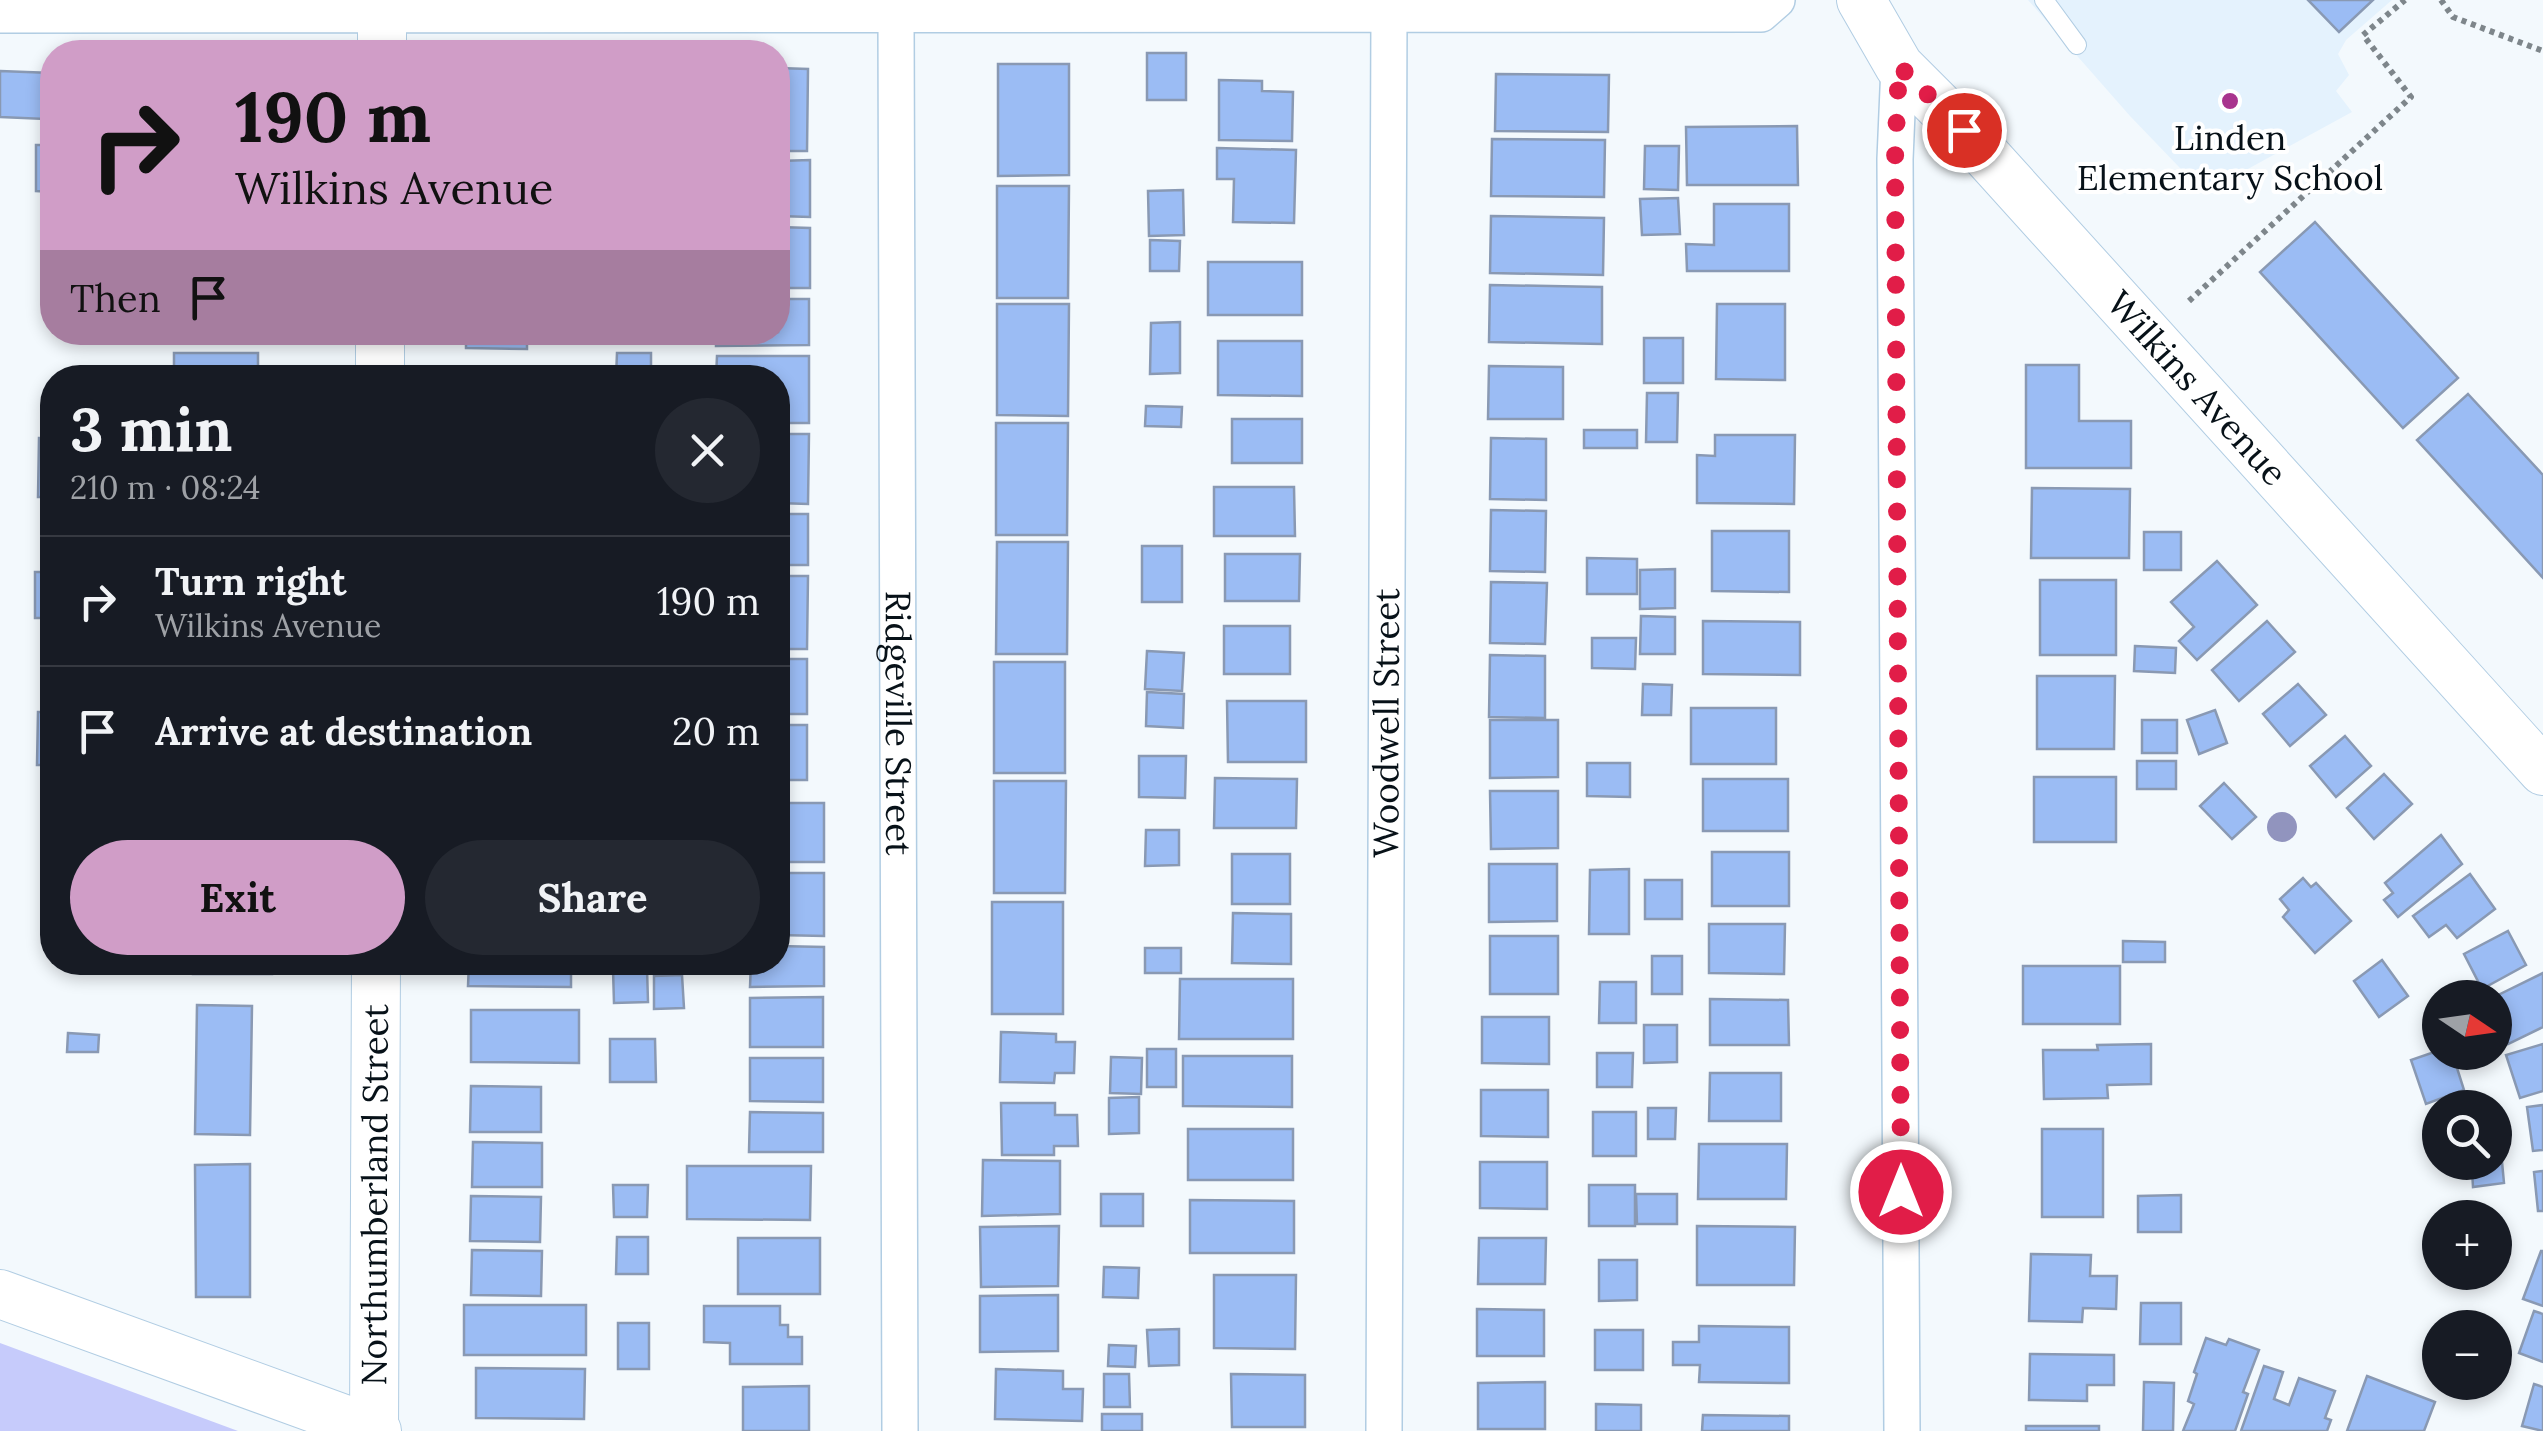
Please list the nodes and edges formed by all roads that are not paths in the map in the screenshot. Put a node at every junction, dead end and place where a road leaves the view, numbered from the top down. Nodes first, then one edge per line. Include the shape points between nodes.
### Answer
1 (1776, 0) edge
2 (1861, 0) edge
3 (2044, 0) edge
4 (1390, 14) junction
5 (0, 15) edge
6 (896, 15) junction
7 (382, 23) edge
8 (2076, 45) dead end
9 (1899, 66) junction
10 (2543, 770) edge
11 (376, 975) edge
12 (0, 1294) edge
13 (375, 1430) edge
14 (900, 1431) edge
15 (1384, 1431) edge
16 (1902, 1431) edge

1 - 4 street via 1761,14
2 - 9 main road, Wilkins Avenue
3 - 8 lane
4 - 6 street
4 - 15 street, Woodwell Street
5 - 7 street
6 - 7 street
6 - 14 street, Ridgeville Street
9 - 10 main road, Wilkins Avenue
9 - 16 street
11 - 13 main road, Northumberland Street
12 - 13 main road

